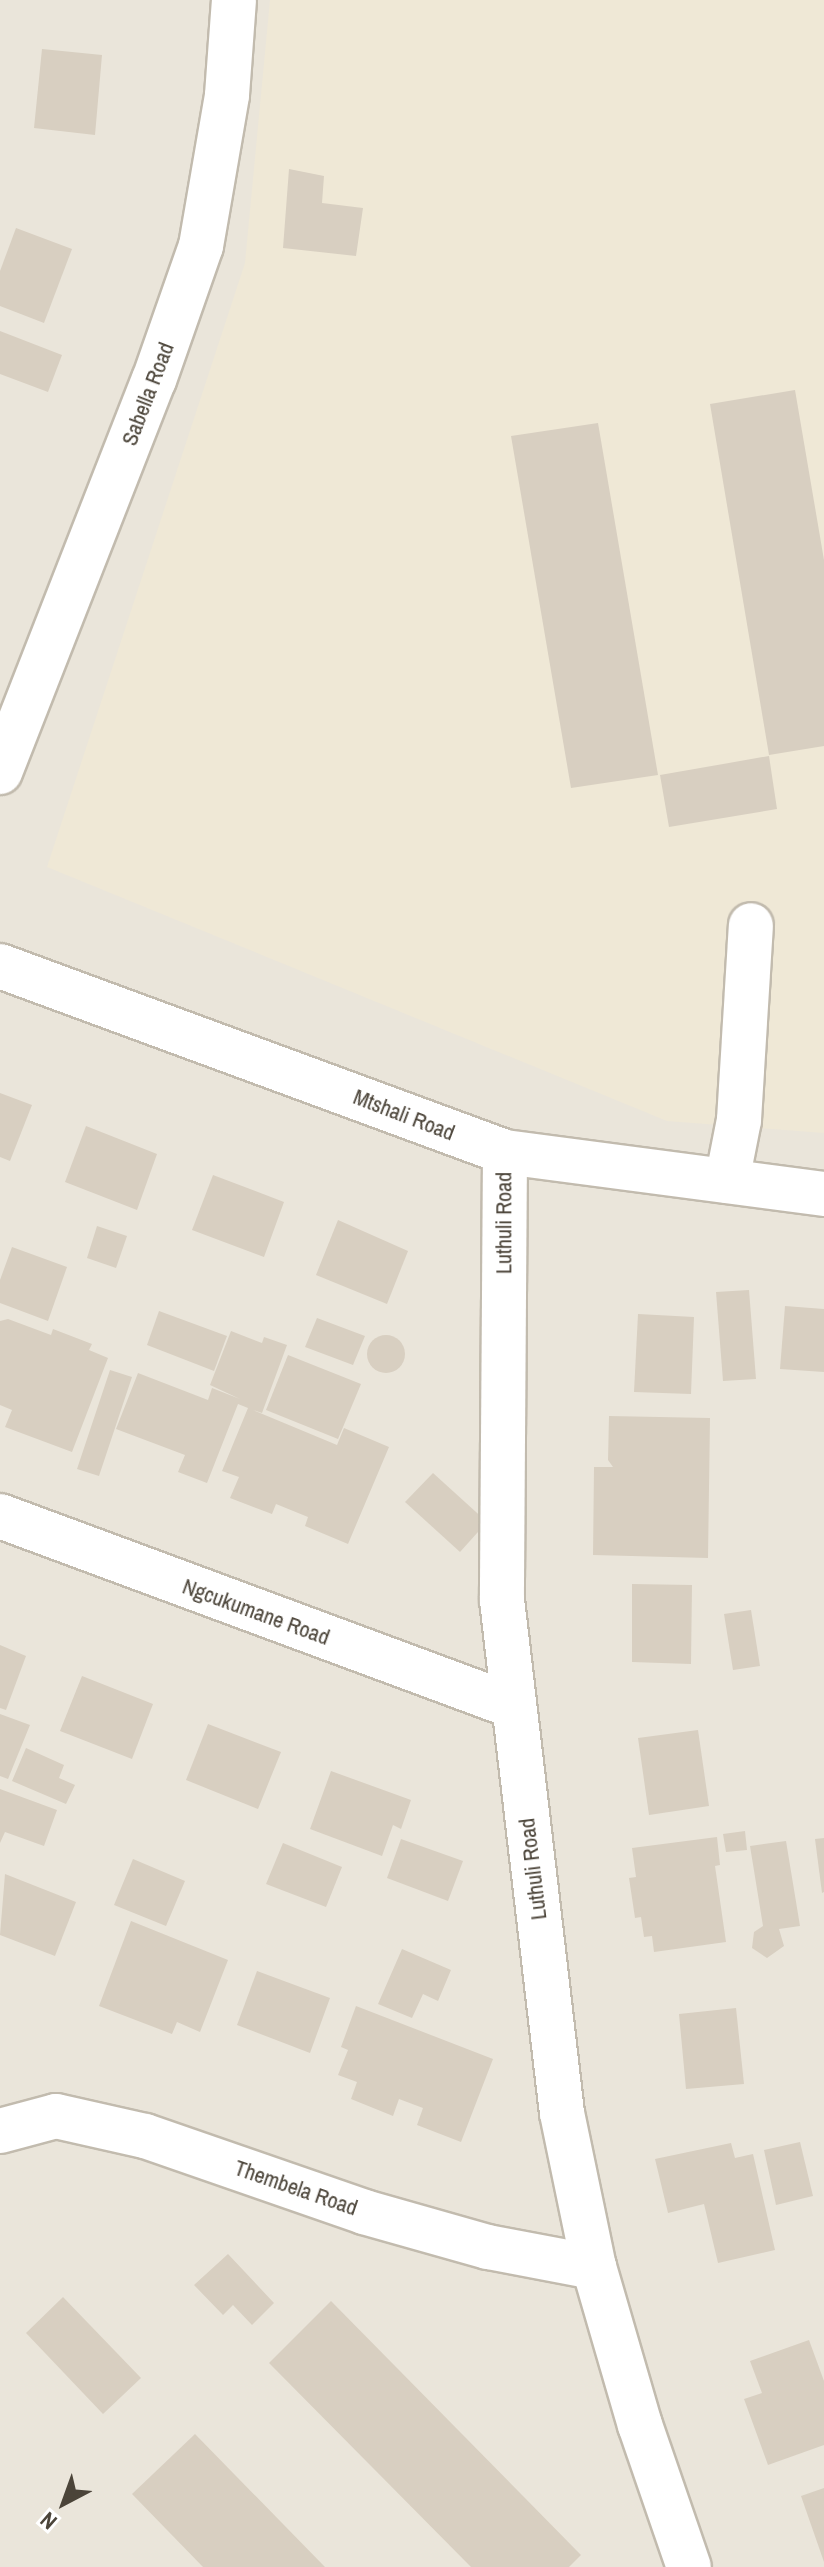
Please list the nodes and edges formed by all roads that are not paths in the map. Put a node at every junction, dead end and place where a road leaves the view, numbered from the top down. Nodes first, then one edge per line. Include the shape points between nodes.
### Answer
1 (234, 0) edge
2 (0, 772) edge
3 (751, 925) dead end
4 (0, 966) edge
5 (505, 1152) junction
6 (727, 1181) junction
7 (824, 1194) edge
8 (0, 1516) edge
9 (513, 1706) junction
10 (0, 2131) edge
11 (594, 2267) junction
12 (689, 2567) edge

1 - 2 street, Sabella Road via 227,95 201,246
3 - 6 street via 739,1120
4 - 5 street, Mtshali Road
5 - 6 street, Mtshali Road
5 - 9 street, Luthuli Road via 502,1600
6 - 7 street, Mtshali Road
8 - 9 street, Ngcukumane Road
9 - 11 street, Luthuli Road via 562,2113
10 - 11 street, Thembela Road via 56,2116 145,2136 364,2212 488,2247
11 - 12 street, Luthuli Road

